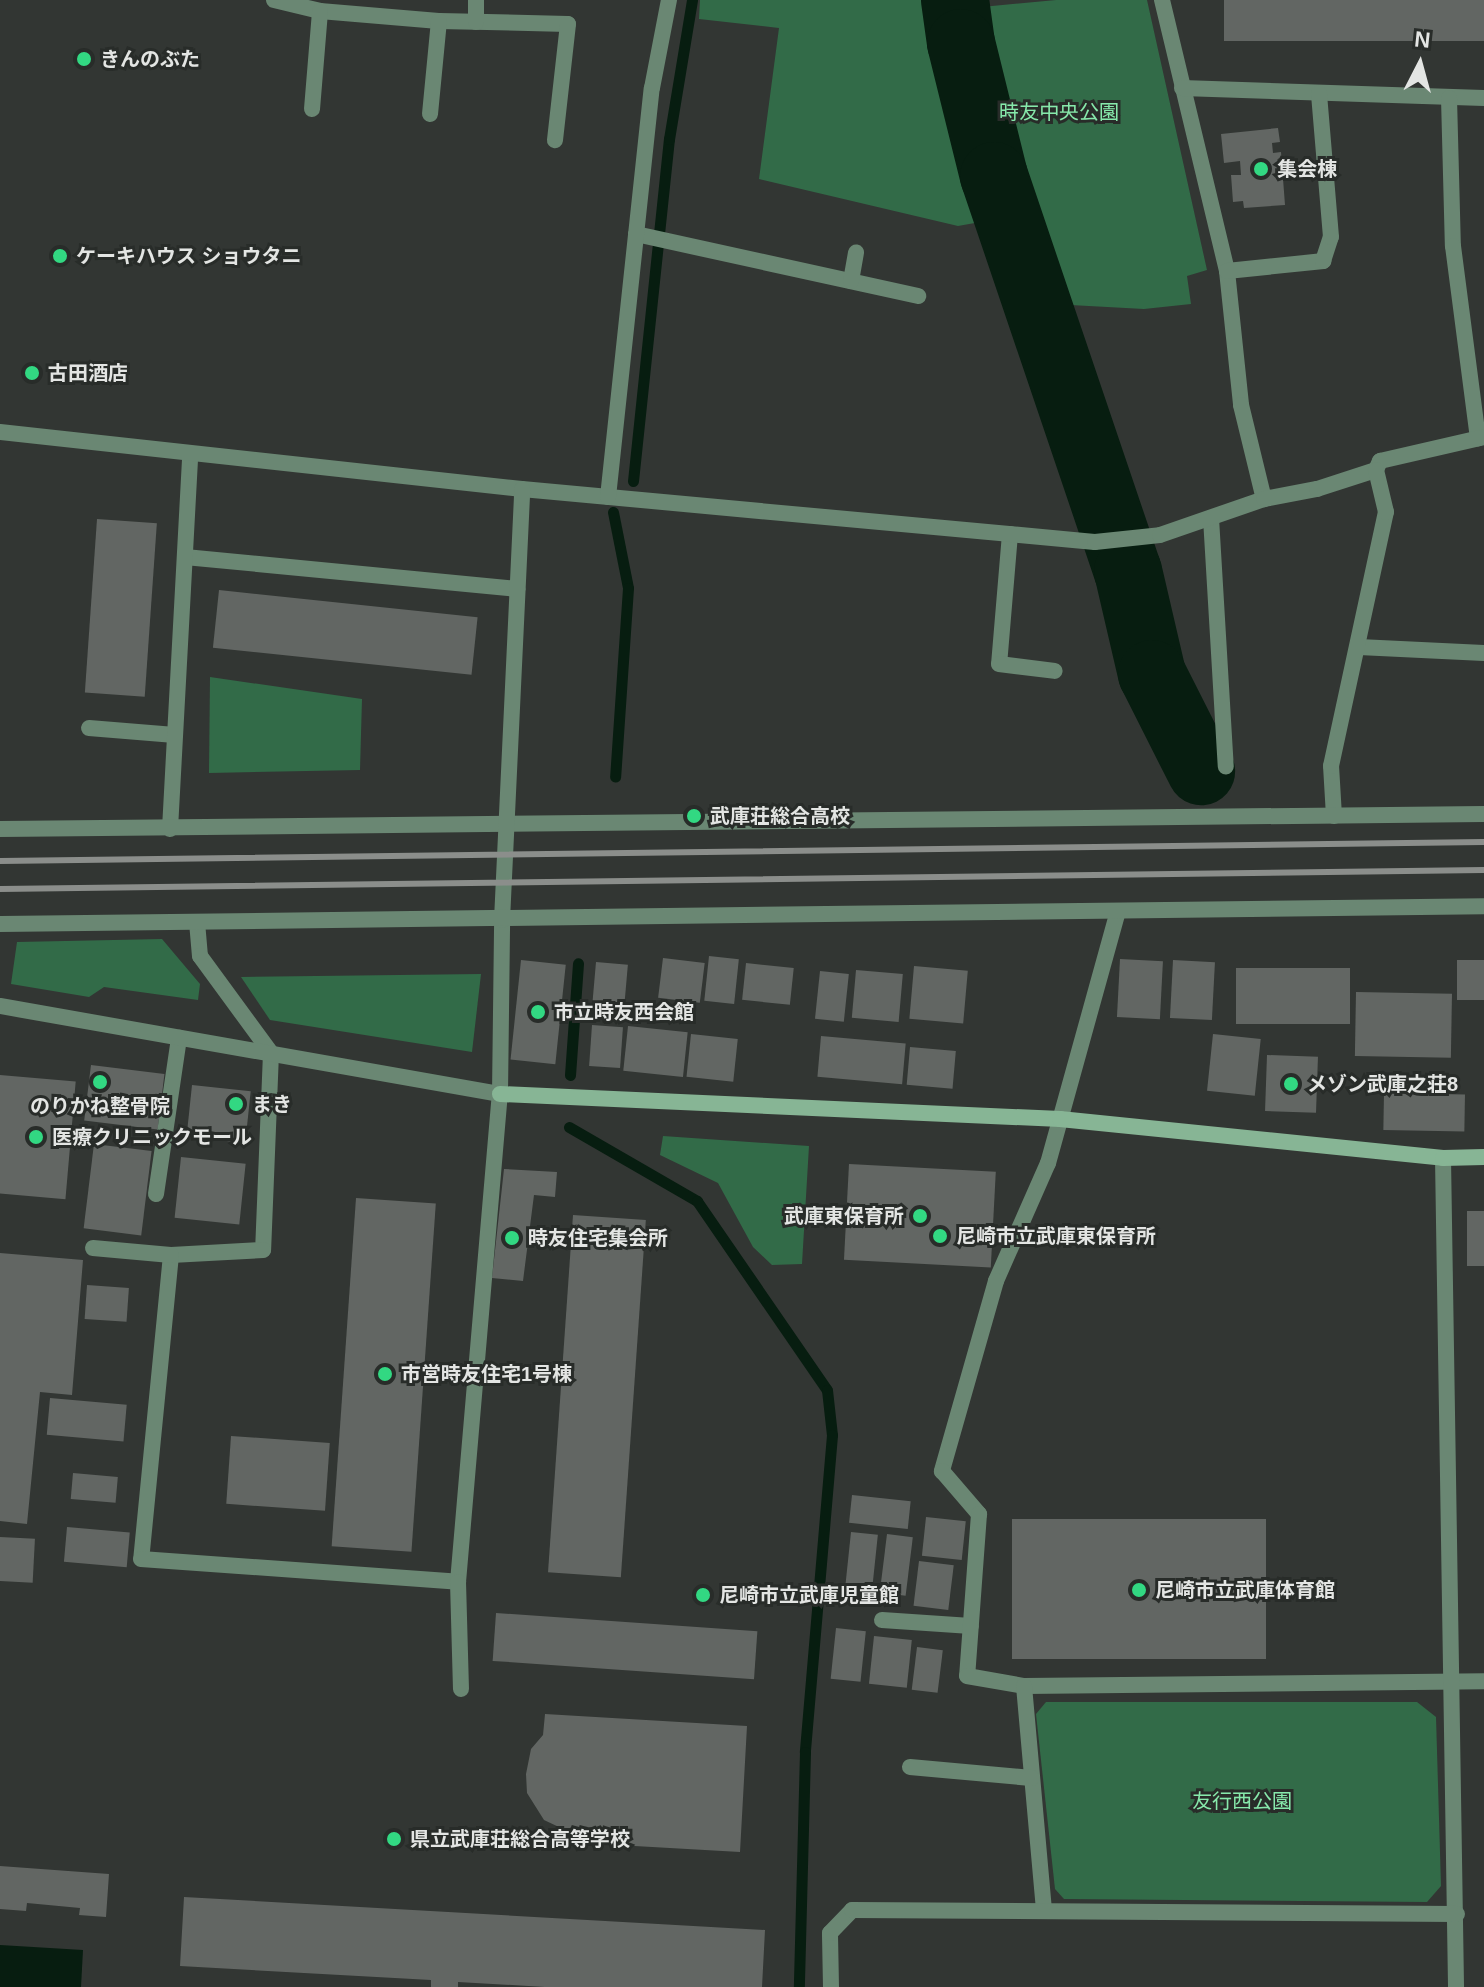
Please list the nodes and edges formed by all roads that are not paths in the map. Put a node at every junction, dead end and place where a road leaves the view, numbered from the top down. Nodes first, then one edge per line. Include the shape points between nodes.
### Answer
1 (274, 0) edge
2 (476, 0) edge
3 (669, 0) edge
4 (1162, 0) edge
5 (320, 11) junction
6 (439, 21) junction
7 (476, 22) junction
8 (1182, 88) junction
9 (1319, 93) junction
10 (1449, 98) junction
11 (1484, 98) edge
12 (312, 109) dead end
13 (430, 114) dead end
14 (555, 140) dead end
15 (636, 234) junction
16 (856, 252) dead end
17 (1227, 271) junction
18 (851, 281) junction
19 (918, 296) dead end
20 (0, 432) edge
21 (1481, 438) edge
22 (190, 455) junction
23 (1376, 470) junction
24 (522, 489) junction
25 (608, 497) junction
26 (1264, 499) junction
27 (1211, 518) junction
28 (1010, 534) junction
29 (185, 557) junction
30 (517, 589) junction
31 (1359, 647) junction
32 (1484, 653) edge
33 (1055, 671) dead end
34 (89, 728) dead end
35 (175, 735) junction
36 (1226, 767) dead end
37 (1484, 814) edge
38 (1334, 816) junction
39 (504, 827) junction
40 (0, 829) edge
41 (170, 829) junction
42 (1484, 906) edge
43 (1118, 911) junction
44 (502, 920) junction
45 (197, 922) junction
46 (0, 924) edge
47 (0, 1006) edge
48 (179, 1038) junction
49 (271, 1053) junction
50 (500, 1094) junction
51 (1060, 1119) junction
52 (1484, 1157) edge
53 (1443, 1158) junction
54 (156, 1194) dead end
55 (93, 1248) dead end
56 (171, 1255) junction
57 (458, 1582) junction
58 (882, 1620) dead end
59 (971, 1626) junction
60 (1454, 1680) junction
61 (1484, 1681) edge
62 (1024, 1686) junction
63 (461, 1689) dead end
64 (910, 1767) dead end
65 (1032, 1778) junction
66 (1044, 1909) junction
67 (1457, 1914) junction
68 (831, 1987) edge
69 (1456, 1987) edge

1 - 5 street
2 - 7 street
3 - 15 street via 652,88
4 - 8 street
5 - 6 street
5 - 12 street
6 - 7 street
6 - 13 street
7 - 14 street via 568,24
8 - 9 street
8 - 17 street
9 - 10 street
9 - 17 street via 1331,237 1323,261
10 - 11 street
10 - 21 street via 1453,246
15 - 18 street
15 - 25 street
16 - 18 street
17 - 26 street via 1241,405
18 - 19 street
20 - 22 street
21 - 23 street via 1380,461
22 - 24 street
22 - 29 street
23 - 26 street
23 - 31 street via 1386,512
24 - 25 street
24 - 30 street
25 - 28 street
26 - 27 street
27 - 28 street via 1160,535 1095,542
27 - 36 street
28 - 33 street via 999,664
29 - 30 street
29 - 35 street
30 - 39 street
31 - 32 street
31 - 38 street via 1331,766
34 - 35 street
35 - 41 street
37 - 38 street
38 - 39 street
39 - 41 street
39 - 44 street
40 - 41 street
42 - 43 street
43 - 44 street
43 - 51 street
44 - 45 street
44 - 50 street
45 - 46 street
45 - 49 street via 200,956
47 - 48 street
48 - 49 street
48 - 54 street
49 - 50 street
49 - 56 street via 263,1250
50 - 51 street
50 - 57 street
51 - 53 street
51 - 59 street via 1048,1163 996,1281 942,1471 979,1514
52 - 53 street
53 - 60 street
55 - 56 street
56 - 57 street via 141,1559
57 - 63 street
58 - 59 street
59 - 62 street via 967,1676
60 - 61 street
60 - 62 street
60 - 67 street
62 - 65 street
64 - 65 street
65 - 66 street
66 - 67 street
66 - 68 street via 852,1910 830,1933
67 - 69 street

